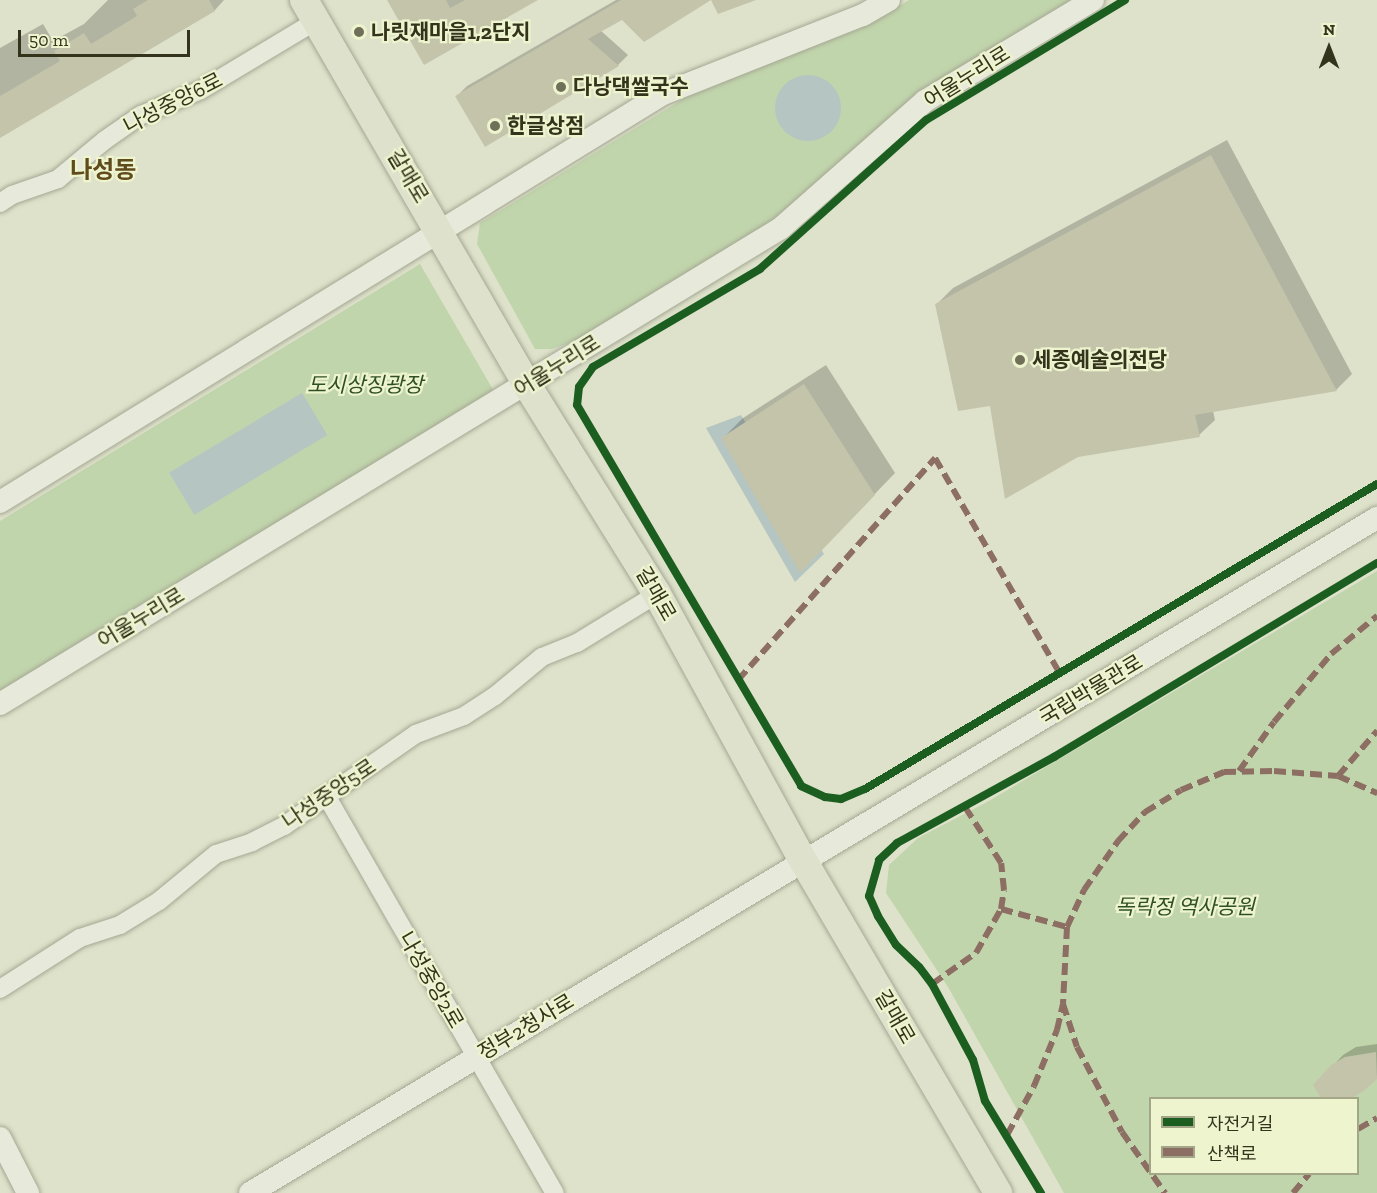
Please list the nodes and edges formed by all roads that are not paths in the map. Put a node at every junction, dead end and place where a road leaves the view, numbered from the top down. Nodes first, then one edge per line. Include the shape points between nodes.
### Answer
1 (889, 0) edge
2 (1093, 0) edge
3 (310, 10) edge
4 (0, 203) edge
5 (440, 231) junction
6 (527, 385) junction
7 (0, 502) edge
8 (1377, 518) edge
9 (657, 594) junction
10 (0, 704) edge
11 (327, 797) junction
12 (804, 862) junction
13 (0, 989) edge
14 (475, 1057) junction
15 (0, 1138) edge
16 (28, 1193) edge
17 (250, 1193) edge
18 (555, 1193) edge
19 (998, 1193) edge

1 - 5 street via 863,15 663,94
2 - 6 street, 어울누리로 via 925,101 781,228
3 - 4 street, 나성중앙6로 via 201,90 141,115 58,179
3 - 5 main road, 갈매로
5 - 6 main road, 갈매로
5 - 7 street
6 - 9 main road, 갈매로
6 - 10 street, 어울누리로
8 - 12 street, 국립박물관로
9 - 11 street, 나성중앙5로 via 577,643 542,657 464,716 416,734
9 - 12 main road, 갈매로
11 - 13 street, 나성중앙5로 via 252,843 216,854 159,901 120,925 80,938
11 - 14 street, 나성중앙2로
12 - 14 street, 정부2청사로
12 - 19 main road, 갈매로
14 - 17 street, 정부2청사로
14 - 18 street, 나성중앙2로
15 - 16 street

